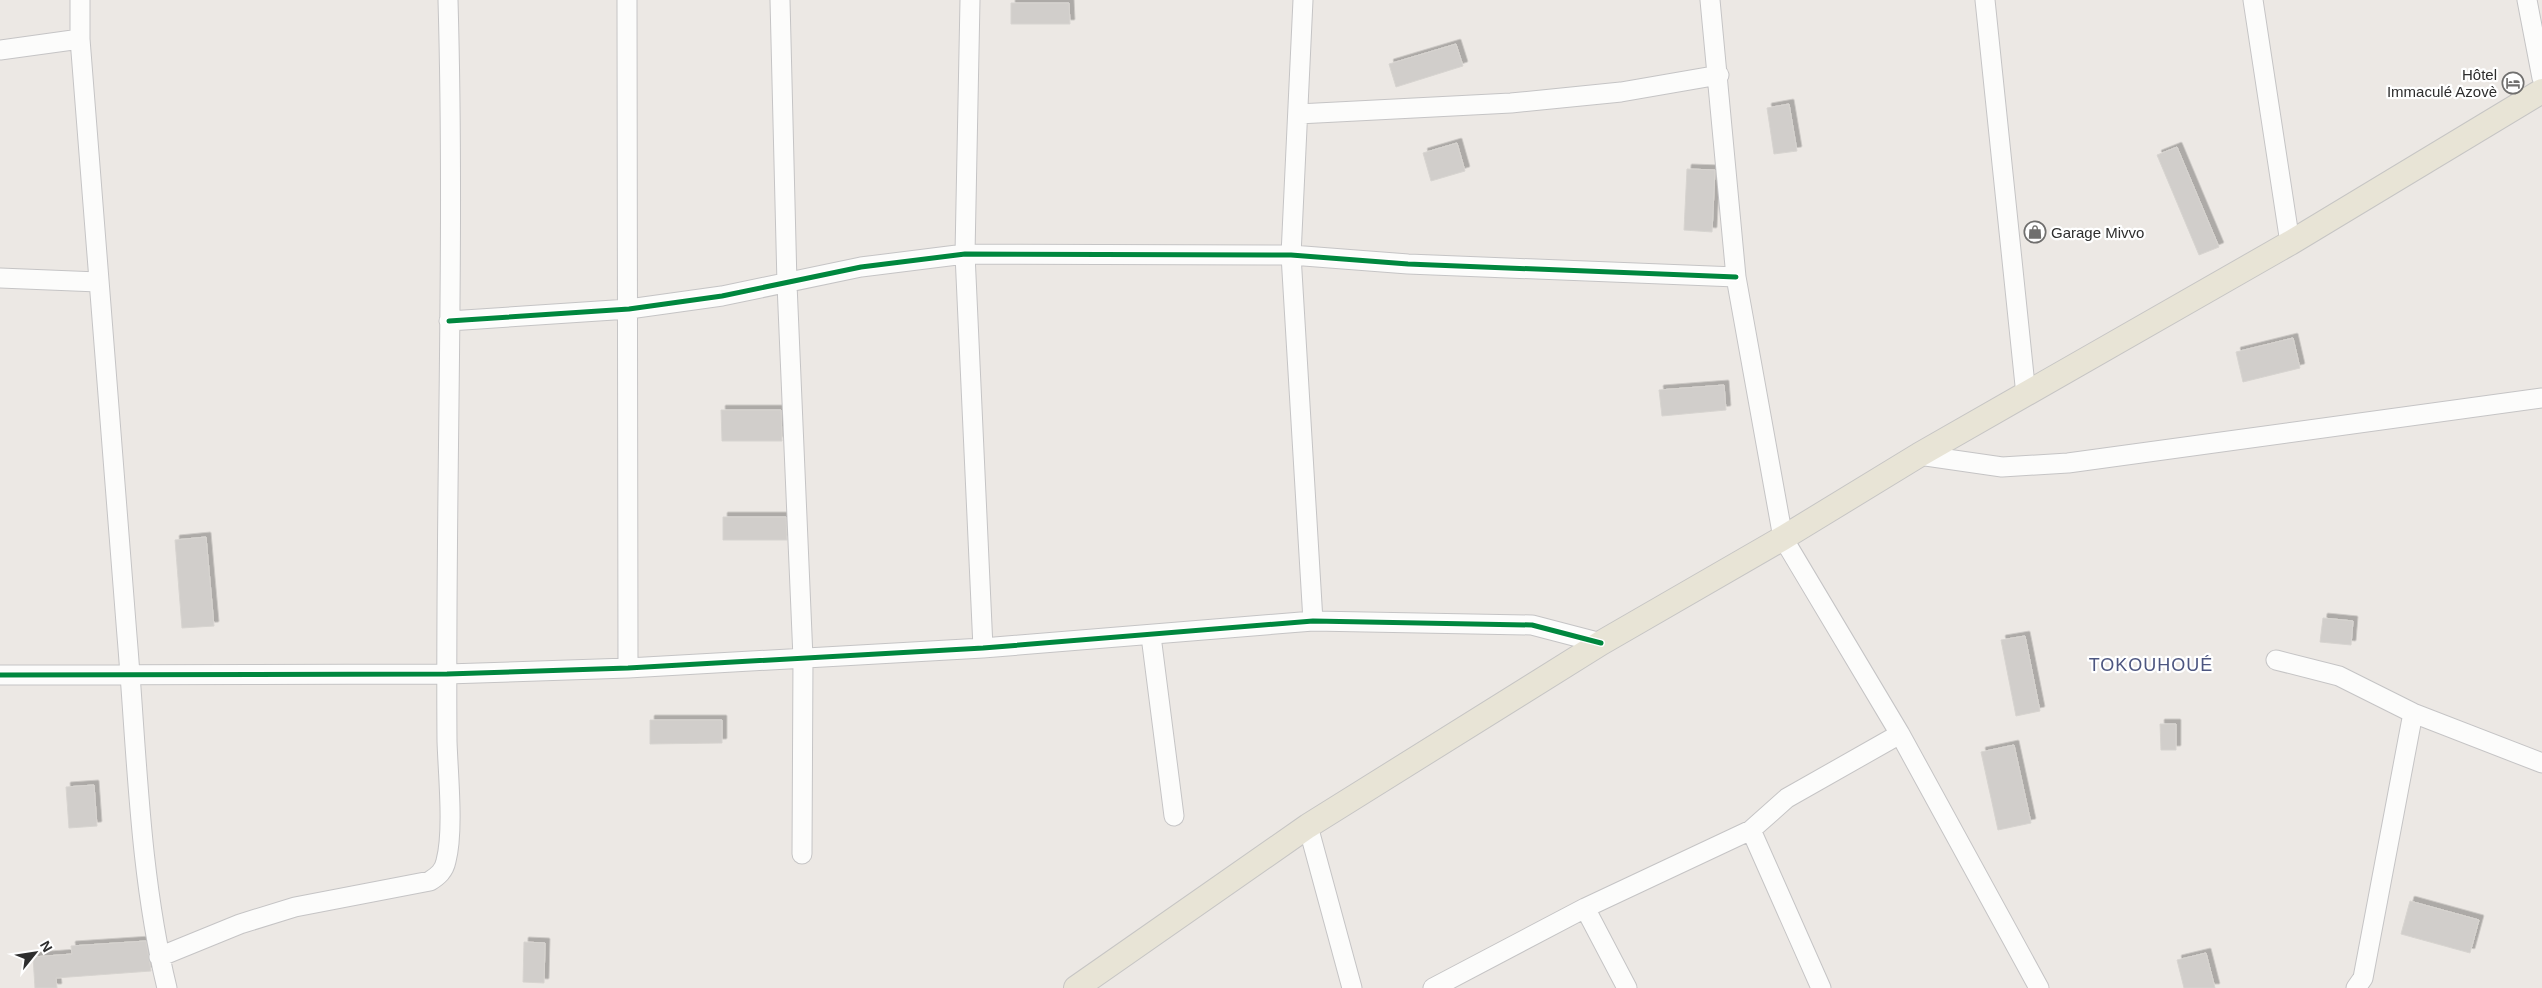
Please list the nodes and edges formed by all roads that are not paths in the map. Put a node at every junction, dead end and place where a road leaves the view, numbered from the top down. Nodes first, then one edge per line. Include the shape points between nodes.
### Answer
1 (80, 0) edge
2 (448, 0) edge
3 (627, 0) edge
4 (780, 0) edge
5 (970, 0) edge
6 (1303, 0) edge
7 (1710, 0) edge
8 (1985, 0) edge
9 (2253, 0) edge
10 (2527, 0) edge
11 (80, 39) junction
12 (0, 50) edge
13 (1719, 75) junction
14 (2542, 78) edge
15 (2542, 91) edge
16 (1298, 114) junction
17 (2290, 243) junction
18 (964, 254) junction
19 (1290, 255) junction
20 (1736, 277) junction
21 (0, 278) edge
22 (98, 282) junction
23 (787, 284) junction
24 (629, 309) junction
25 (449, 321) junction
26 (2026, 395) junction
27 (2542, 398) edge
28 (1919, 455) junction
29 (1783, 538) junction
30 (1313, 621) junction
31 (1151, 636) junction
32 (1601, 643) junction
33 (983, 648) junction
34 (803, 658) junction
35 (2276, 660) dead end
36 (628, 668) junction
37 (447, 674) junction
38 (0, 675) edge
39 (130, 675) junction
40 (2413, 713) junction
41 (1900, 734) junction
42 (2542, 763) edge
43 (1174, 816) dead end
44 (1308, 826) junction
45 (1751, 830) junction
46 (802, 854) dead end
47 (1585, 908) junction
48 (159, 956) junction
49 (167, 988) edge
50 (1076, 988) edge
51 (1352, 988) edge
52 (1433, 988) edge
53 (1627, 988) edge
54 (1822, 988) edge
55 (2039, 988) edge
56 (2356, 988) edge

1 - 11 street
2 - 25 street via 452,130
3 - 24 street
4 - 23 street
5 - 18 street
6 - 16 street
7 - 13 street
8 - 26 street
9 - 17 street
10 - 14 street
11 - 12 street
11 - 22 street
13 - 16 street via 1621,92 1548,99
13 - 20 street
15 - 17 main road
16 - 19 street
17 - 26 main road
18 - 19 street
18 - 23 street via 861,267
18 - 33 street
19 - 20 street via 1408,264
19 - 30 street
20 - 29 street
21 - 22 street
22 - 39 street
23 - 24 street
23 - 34 street
24 - 25 street
24 - 36 street
25 - 37 street
26 - 28 main road
27 - 28 street via 2068,464 2002,467
28 - 29 main road
29 - 32 main road
29 - 41 street
30 - 31 street
30 - 32 street via 1532,626
31 - 33 street
31 - 43 street
32 - 44 main road
33 - 34 street
34 - 36 street
34 - 46 street
35 - 40 street via 2339,676
36 - 37 street
37 - 39 street
37 - 48 street via 448,832 446,862 440,874 430,881 295,907 240,924
38 - 39 street
39 - 48 street via 143,838
40 - 42 street
40 - 56 street via 2363,978
41 - 45 street via 1787,798
41 - 55 street
44 - 50 main road
44 - 51 street
45 - 47 street
45 - 54 street
47 - 52 street
47 - 53 street
48 - 49 street

